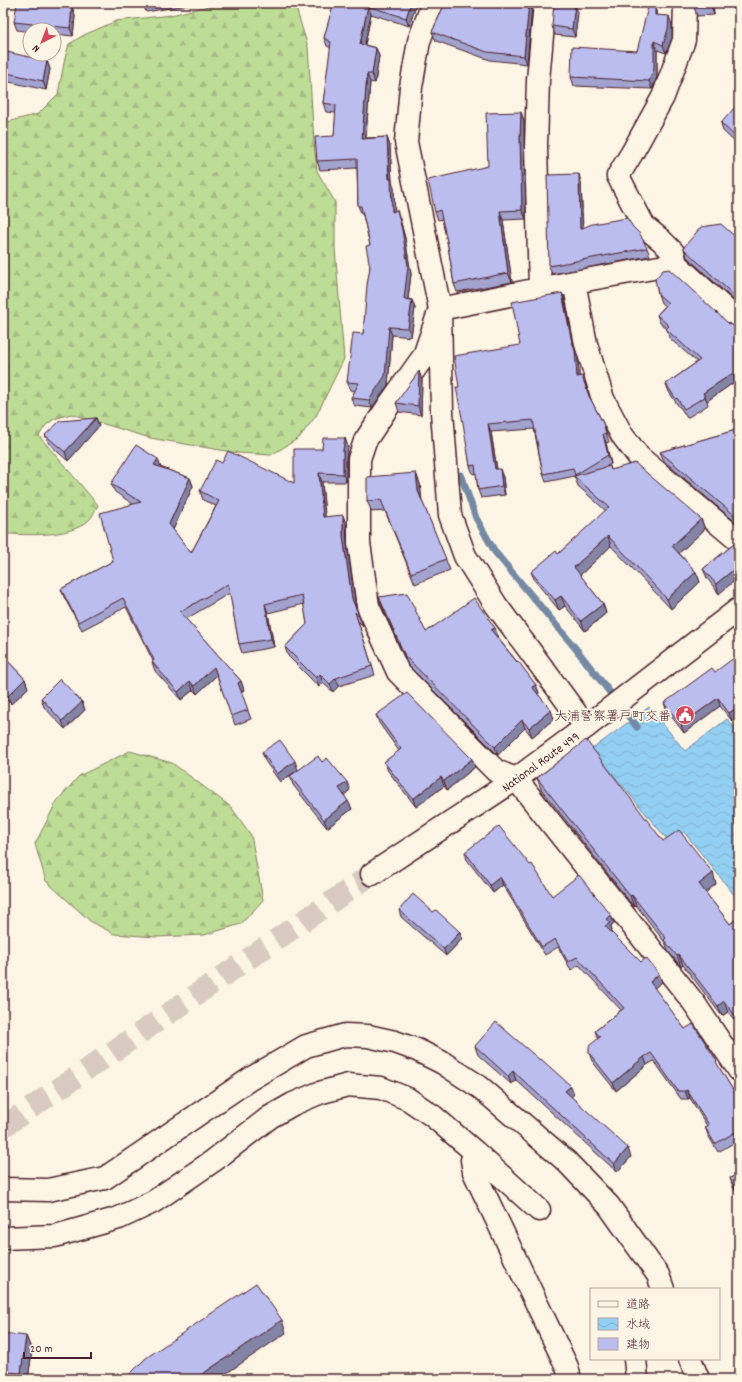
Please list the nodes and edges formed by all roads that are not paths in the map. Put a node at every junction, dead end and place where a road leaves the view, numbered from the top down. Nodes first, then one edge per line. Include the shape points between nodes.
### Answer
1 (433, 3) edge
2 (545, 3) edge
3 (685, 3) edge
4 (676, 264) junction
5 (574, 282) junction
6 (540, 289) junction
7 (440, 309) junction
8 (739, 322) edge
9 (739, 541) edge
10 (739, 609) edge
11 (586, 727) junction
12 (516, 779) junction
13 (372, 874) tunnel mouth
14 (739, 1070) edge
15 (475, 1152) junction
16 (3, 1190) edge
17 (539, 1210) dead end
18 (3, 1238) edge
19 (663, 1288) edge
20 (635, 1360) edge
21 (690, 1360) edge
22 (570, 1379) edge
23 (637, 1379) edge
24 (698, 1379) edge

1 - 7 main road via 419,41 411,87 406,142
2 - 6 main road via 538,80 536,147
3 - 4 main road via 684,40 663,97 618,176 644,226 673,252
4 - 5 main road
4 - 8 main road
5 - 6 main road
5 - 9 main road via 586,344 603,399 622,435 639,457
6 - 7 main road
7 - 11 main road via 442,412 450,515 465,556 492,599
7 - 12 main road via 424,356 365,441 359,459 359,543 368,606 398,672 496,771
10 - 11 main road, National Route 499
11 - 12 main road, National Route 499
12 - 13 main road, National Route 499
12 - 14 main road via 694,1003
15 - 17 main road
15 - 18 main road via 433,1116 408,1099 381,1088 348,1085 292,1104 270,1117 213,1161 153,1202 120,1218 55,1236
15 - 22 main road via 472,1160 474,1172 567,1367
16 - 19 main road via 48,1190 105,1178 250,1079 306,1046 344,1036 368,1036 417,1050 443,1063 481,1088 566,1161 609,1206 658,1275
20 - 23 main road
21 - 24 main road

